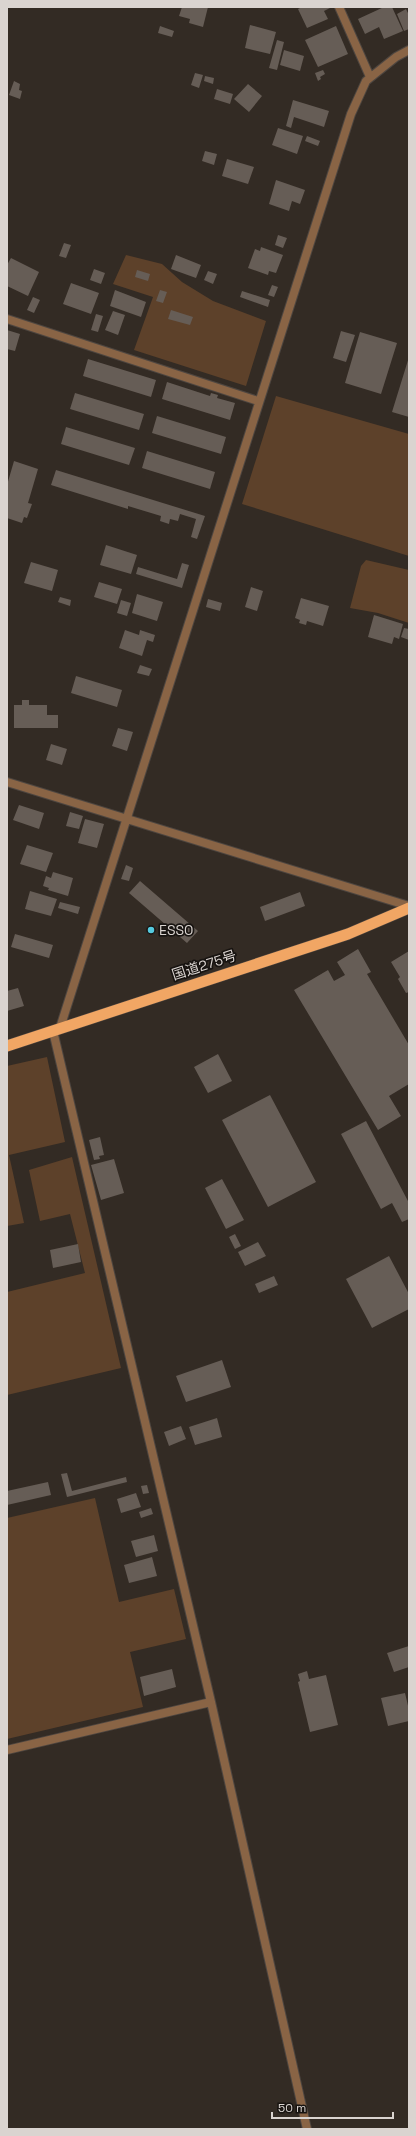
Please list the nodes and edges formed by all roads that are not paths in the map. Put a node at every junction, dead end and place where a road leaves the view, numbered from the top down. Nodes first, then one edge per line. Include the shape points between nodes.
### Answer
1 (339, 7) edge
2 (409, 50) edge
3 (370, 77) junction
4 (7, 319) edge
5 (258, 401) junction
6 (7, 782) edge
7 (126, 819) junction
8 (409, 907) edge
9 (57, 1029) junction
10 (7, 1046) edge
11 (211, 1702) junction
12 (7, 1750) edge
13 (307, 2129) edge

1 - 3 street
2 - 3 street
3 - 5 street via 351,114
4 - 5 street
5 - 7 street
6 - 7 street
7 - 8 street
7 - 9 street
8 - 9 highway, 国道275号 via 348,934
9 - 10 highway, 国道275号
9 - 11 street
11 - 12 street
11 - 13 street

